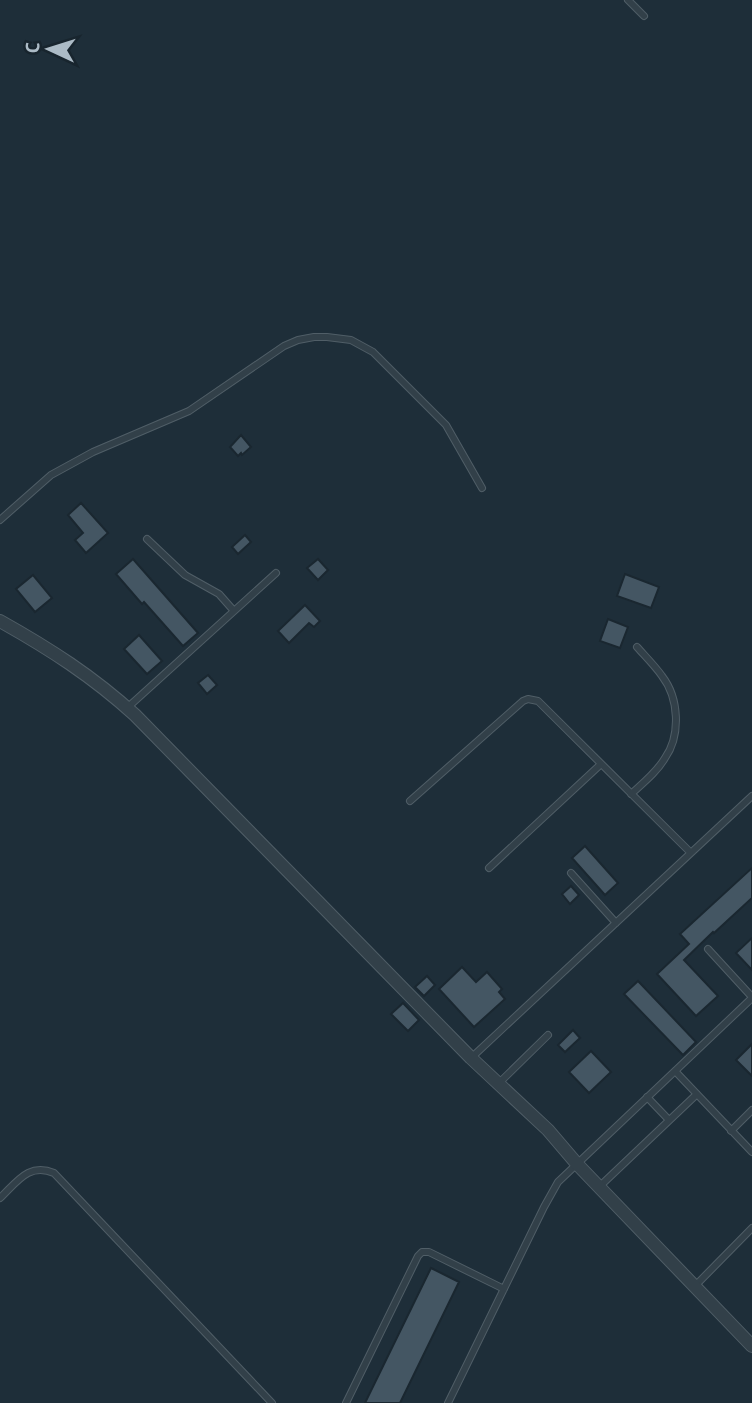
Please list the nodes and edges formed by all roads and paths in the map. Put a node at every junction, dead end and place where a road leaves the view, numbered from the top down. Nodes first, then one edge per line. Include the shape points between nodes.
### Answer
1 (628, 0) edge
2 (644, 16) dead end
3 (482, 488) dead end
4 (0, 520) edge
5 (148, 539) dead end
6 (276, 573) dead end
7 (234, 611) junction
8 (0, 621) edge
9 (637, 647) dead end
10 (127, 708) junction
11 (601, 764) junction
12 (631, 794) junction
13 (752, 796) edge
14 (410, 801) dead end
15 (691, 853) junction
16 (489, 868) dead end
17 (571, 873) dead end
18 (617, 923) junction
19 (708, 949) dead end
20 (752, 997) edge
21 (548, 1035) dead end
22 (471, 1058) junction
23 (675, 1071) junction
24 (498, 1084) junction
25 (696, 1094) junction
26 (648, 1097) junction
27 (752, 1110) edge
28 (669, 1120) junction
29 (731, 1130) junction
30 (752, 1152) edge
31 (578, 1164) junction
32 (599, 1186) junction
33 (0, 1198) edge
34 (752, 1228) edge
35 (695, 1286) junction
36 (504, 1289) junction
37 (752, 1346) edge
38 (272, 1403) edge
39 (346, 1403) edge
40 (448, 1403) edge

1 - 2 lane
3 - 4 lane via 446,425 373,352 351,340 314,337 284,346 189,411 60,470
5 - 7 lane via 185,575 219,594
6 - 7 lane
7 - 10 lane
8 - 10 street via 83,672
9 - 12 lane via 667,684 676,719 666,758
10 - 22 street
11 - 12 lane
11 - 14 lane via 538,701 528,699
11 - 16 lane
12 - 15 lane
13 - 15 lane
15 - 18 lane
17 - 18 lane
18 - 22 lane
19 - 20 lane
20 - 23 lane
21 - 24 lane
22 - 24 street
23 - 25 lane
23 - 26 lane
24 - 31 street
25 - 28 lane
25 - 29 lane
26 - 28 lane
26 - 31 lane
27 - 29 lane
28 - 32 lane
29 - 30 lane
31 - 32 street
31 - 36 lane via 551,1193
32 - 35 street
33 - 38 lane via 32,1170 54,1173
34 - 35 lane
35 - 37 street
36 - 39 lane via 422,1252
36 - 40 lane

